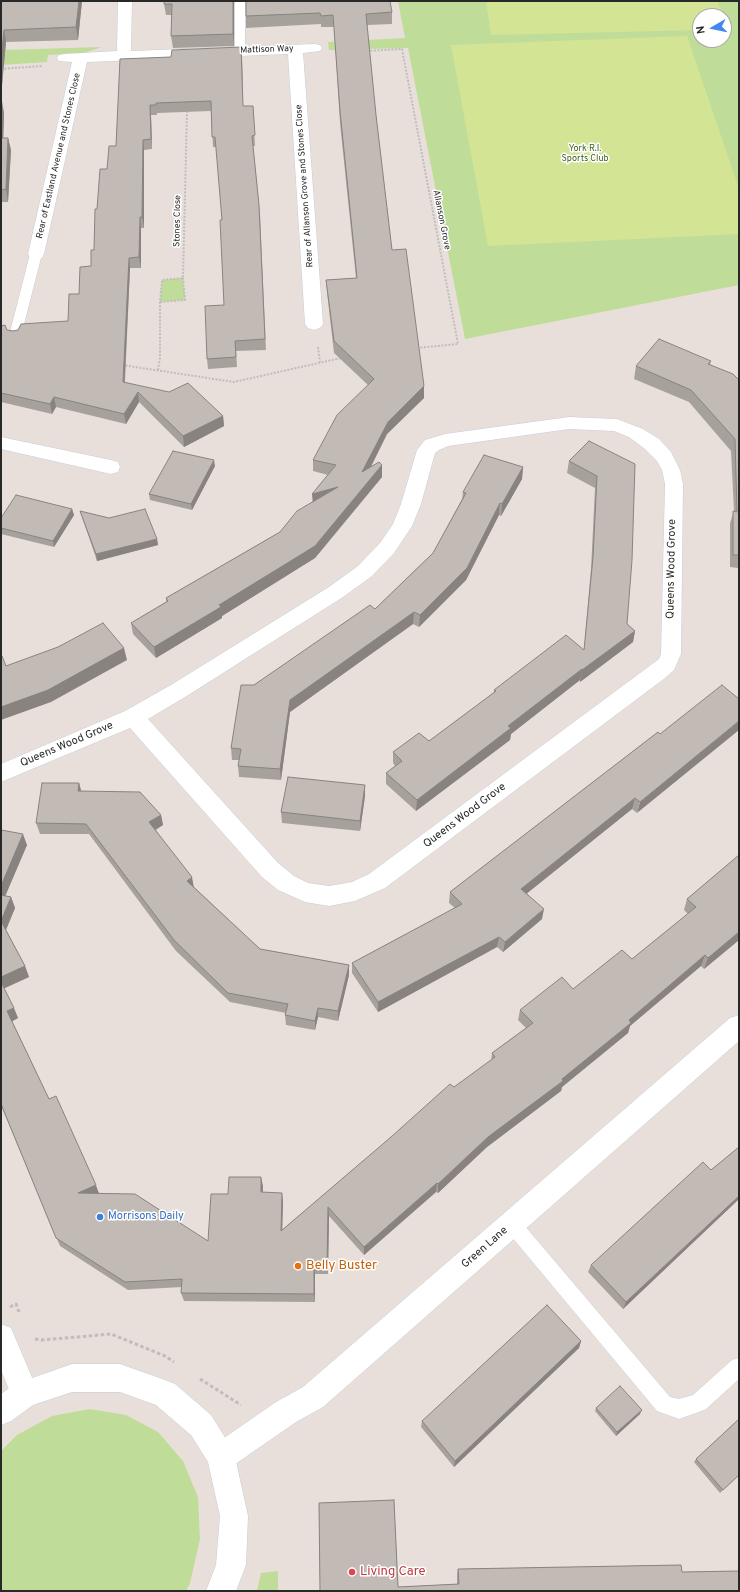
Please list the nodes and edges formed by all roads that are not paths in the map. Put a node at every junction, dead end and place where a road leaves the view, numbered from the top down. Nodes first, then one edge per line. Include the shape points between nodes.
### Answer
1 (125, 1) edge
2 (240, 1) edge
3 (315, 48) dead end
4 (295, 49) junction
5 (240, 51) junction
6 (124, 56) junction
7 (81, 57) junction
8 (64, 58) road end
9 (36, 254) joint
10 (314, 324) dead end
11 (15, 336) edge
12 (1, 443) edge
13 (111, 467) dead end
14 (133, 717) junction
15 (1, 773) edge
16 (739, 1026) edge
17 (512, 1224) junction
18 (1, 1338) edge
19 (739, 1367) edge
20 (24, 1394) junction
21 (1, 1411) edge
22 (221, 1457) junction
23 (221, 1591) edge

1 - 6 street
2 - 5 lane
3 - 4 street, Mattison Way
4 - 5 street, Mattison Way
4 - 10 street, Rear of Allanson Grove and Stones Close
5 - 6 street, Mattison Way
6 - 7 street, Mattison Way
7 - 8 street, Mattison Way
7 - 9 street, Rear of Eastland Avenue and Stones Close
9 - 11 lane
12 - 13 street
14 - 14 street, Queens Wood Grove via 336,592 365,571 388,548 402,526 426,450 432,445 445,440 569,424 617,425 636,433 652,444 664,457 671,470 674,484 670,654 667,664 377,882 355,891 329,896 305,892 286,883 270,870
14 - 15 street, Queens Wood Grove
16 - 17 street, Green Lane
17 - 19 lane via 664,1404 679,1409 698,1402
17 - 22 street, Green Lane via 313,1397 286,1412
18 - 20 street
20 - 21 street
20 - 22 street via 72,1378 120,1378 165,1394 201,1425
22 - 23 street via 234,1516 231,1565

